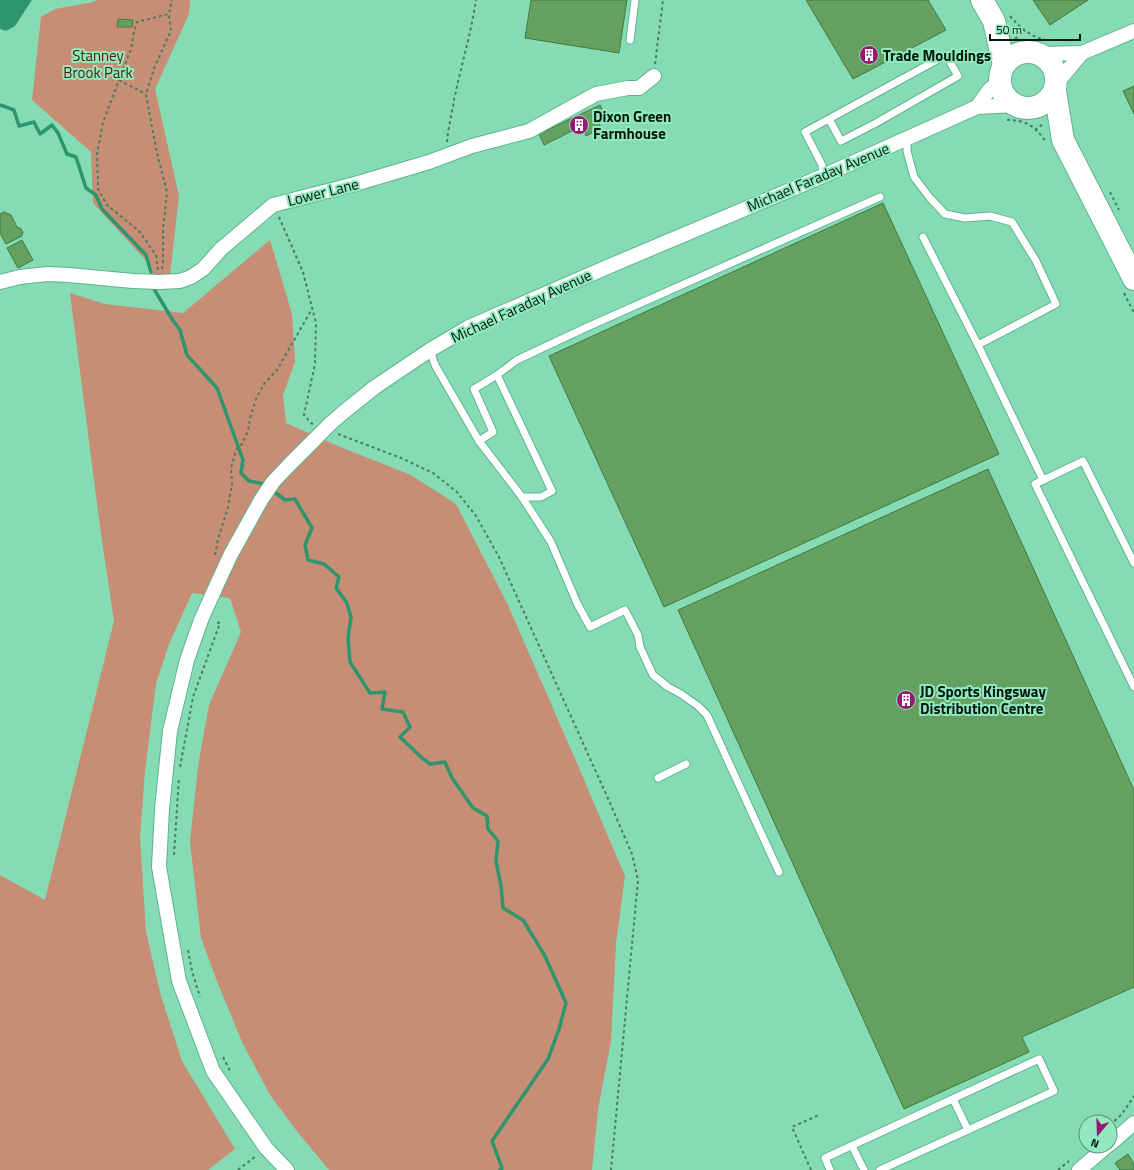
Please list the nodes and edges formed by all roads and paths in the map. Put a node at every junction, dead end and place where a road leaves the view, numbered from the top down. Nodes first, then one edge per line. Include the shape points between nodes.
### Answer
1 (172, 0) edge
2 (476, 0) edge
3 (635, 0) edge
4 (663, 0) edge
5 (982, 0) edge
6 (169, 14) junction
7 (994, 21) junction
8 (1022, 28) dead end
9 (1134, 31) edge
10 (630, 40) dead end
11 (1040, 49) junction
12 (1082, 53) junction
13 (1002, 73) junction
14 (654, 76) joint
15 (119, 80) junction
16 (1056, 87) junction
17 (146, 94) junction
18 (977, 107) junction
19 (1015, 111) junction
20 (828, 119) junction
21 (1038, 132) dead end
22 (906, 139) junction
23 (1063, 140) junction
24 (447, 156) junction
25 (823, 176) junction
26 (880, 197) dead end
27 (273, 205) junction
28 (923, 237) dead end
29 (1134, 279) edge
30 (0, 282) edge
31 (159, 282) junction
32 (312, 308) junction
33 (978, 344) junction
34 (430, 350) junction
35 (497, 375) junction
36 (325, 429) junction
37 (479, 441) junction
38 (1043, 480) junction
39 (522, 498) junction
40 (214, 560) dead end
41 (1134, 563) edge
42 (201, 620) junction
43 (1134, 687) edge
44 (686, 764) dead end
45 (180, 769) dead end
46 (180, 777) dead end
47 (658, 778) dead end
48 (174, 859) dead end
49 (779, 872) dead end
50 (188, 948) dead end
51 (201, 1001) dead end
52 (220, 1052) dead end
53 (233, 1077) dead end
54 (1134, 1096) edge
55 (954, 1099) junction
56 (819, 1115) dead end
57 (1118, 1118) edge
58 (1134, 1123) edge
59 (968, 1130) junction
60 (1118, 1137) edge
61 (852, 1146) junction
62 (266, 1148) junction
63 (1098, 1154) edge
64 (238, 1170) edge
65 (287, 1170) edge
66 (611, 1170) edge
67 (811, 1170) edge
68 (830, 1170) edge
69 (864, 1170) edge
70 (880, 1170) edge
71 (1079, 1170) edge

1 - 6 path
2 - 24 path via 448,134
3 - 10 lane
4 - 14 path
5 - 7 highway
6 - 15 path via 137,22 131,50
6 - 17 path via 171,31
7 - 11 highway
7 - 13 highway
8 - 11 path via 1038,38
9 - 12 street
11 - 12 street
11 - 13 highway via 1019,53 1010,58
11 - 16 highway via 1053,66
12 - 16 street
13 - 18 street
13 - 19 highway via 1001,88
14 - 24 street, Lower Lane via 639,88 596,94 529,131 472,146
15 - 17 path
15 - 31 path via 103,122 97,154 98,189 107,204 139,231 156,254
16 - 19 highway via 1044,104
16 - 23 highway
17 - 31 path via 167,192 163,262
18 - 19 street
18 - 22 street, Michael Faraday Avenue
19 - 21 path via 1016,120 1024,122
19 - 23 highway
20 - 20 lane via 946,55 958,76 841,141
20 - 25 lane via 805,132 822,165
22 - 25 street, Michael Faraday Avenue
22 - 33 lane via 914,177 945,214 965,218 990,216 1012,222 1036,261 1056,304
23 - 29 highway
24 - 27 street, Lower Lane via 355,184
25 - 34 street, Michael Faraday Avenue via 469,327
26 - 35 lane via 585,328 517,360
27 - 31 street, Lower Lane via 203,269 191,277
27 - 32 path via 303,272
28 - 33 lane
30 - 31 street, Lower Lane via 47,274
32 - 36 path via 316,323 315,364 304,415 311,423
32 - 40 path via 278,370 264,384 256,399 248,430 242,444 236,450 231,468 232,484 228,507
33 - 38 lane
34 - 36 street, Michael Faraday Avenue via 375,387
34 - 37 lane via 434,365
35 - 37 lane via 474,389 493,432
35 - 39 lane via 552,491 541,497
36 - 42 street, Michael Faraday Avenue via 273,482 231,554
36 - 66 path via 433,473 457,492 476,516 499,557 632,854 638,880
37 - 39 lane
38 - 41 lane via 1082,461
38 - 43 lane via 1035,484
39 - 49 lane via 551,542 590,627 625,610 638,635 640,647 653,675 708,715
42 - 45 path via 220,623 194,697
42 - 62 street, Michael Faraday Avenue via 170,731 159,867 179,981 214,1071
44 - 47 lane
46 - 48 path
50 - 51 path
52 - 53 path
54 - 57 path
55 - 59 lane
55 - 59 lane via 1039,1059 1054,1091
55 - 61 lane
56 - 67 path via 792,1127
58 - 60 street
59 - 70 lane
61 - 68 lane via 825,1158
61 - 69 lane
62 - 64 path
62 - 65 street, Michael Faraday Avenue
63 - 71 street

